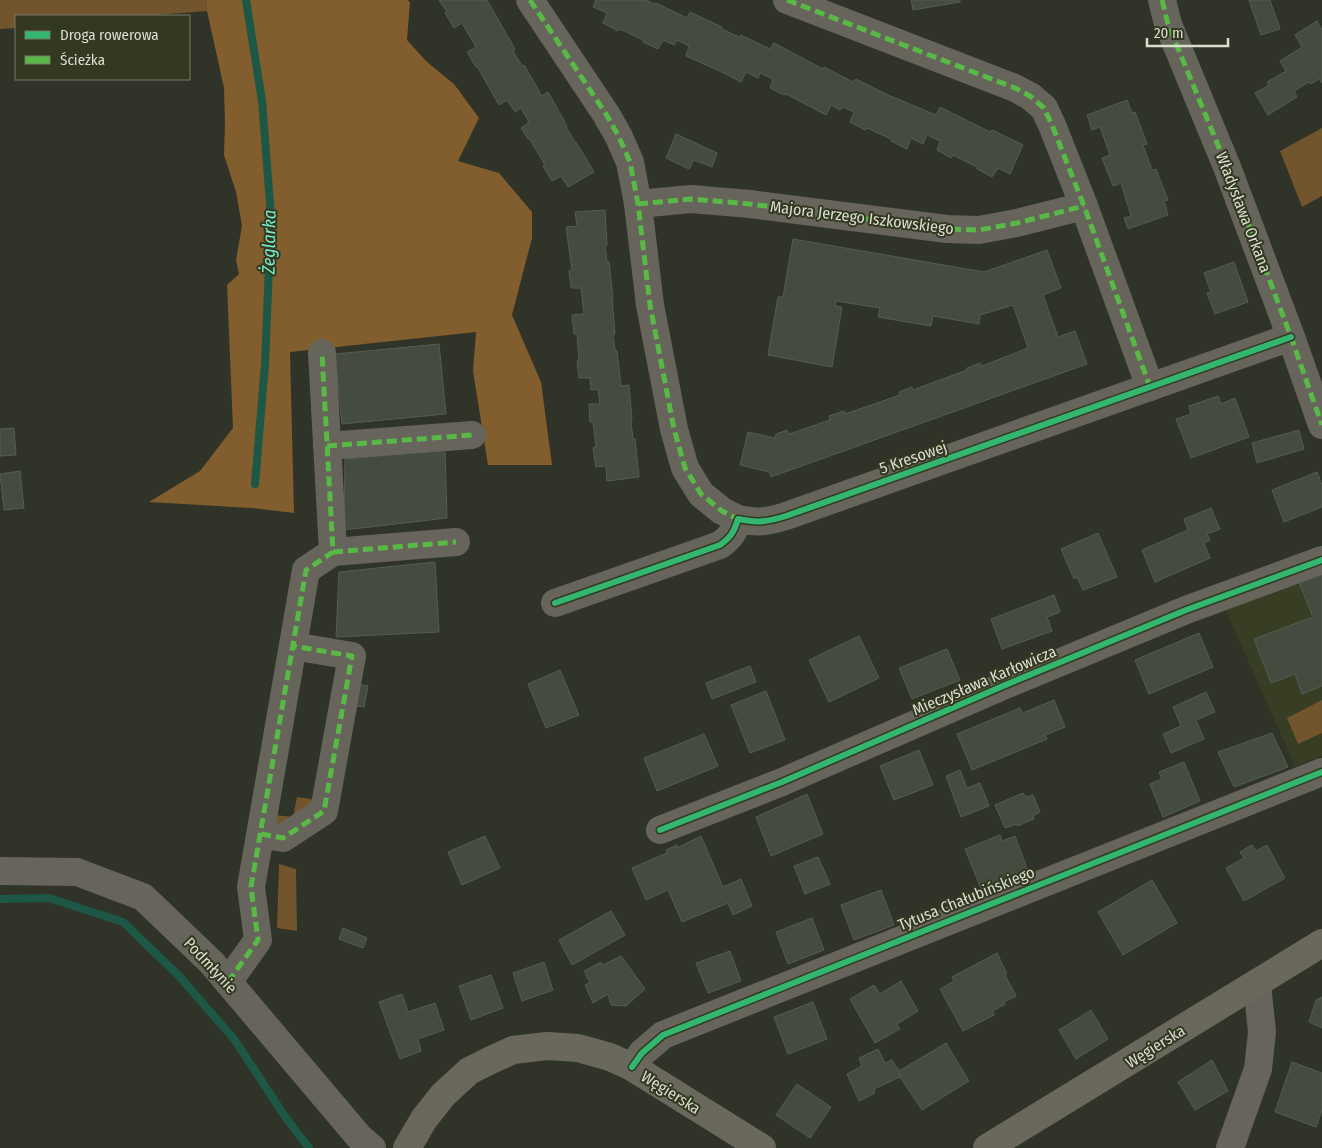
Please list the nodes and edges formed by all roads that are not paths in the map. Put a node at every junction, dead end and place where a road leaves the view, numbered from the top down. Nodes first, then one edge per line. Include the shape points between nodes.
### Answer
1 (530, 0) edge
2 (787, 0) edge
3 (1162, 0) edge
4 (638, 204) junction
5 (1084, 206) junction
6 (1292, 337) junction
7 (322, 353) dead end
8 (1150, 387) junction
9 (1322, 426) edge
10 (472, 435) dead end
11 (327, 446) junction
12 (738, 519) junction
13 (456, 542) dead end
14 (333, 552) junction
15 (1322, 560) edge
16 (555, 602) dead end
17 (293, 646) junction
18 (1322, 772) edge
19 (660, 830) dead end
20 (261, 834) junction
21 (0, 871) edge
22 (1322, 943) edge
23 (228, 982) junction
24 (1257, 983) junction
25 (632, 1067) junction
26 (372, 1148) edge
27 (408, 1148) edge
28 (762, 1148) edge
29 (987, 1148) edge
30 (1230, 1148) edge

1 - 4 street via 619,137 630,162
2 - 5 street via 1030,96 1044,108
3 - 6 street, Władysława Orkana via 1168,24
4 - 5 street, Majora Jerzego Iszkowskiego via 691,199 979,230 1017,224
4 - 12 street via 650,305 674,429 685,468 701,494
5 - 8 street
6 - 8 street, 5 Kresowej
6 - 9 street, Władysława Orkana
7 - 11 street
8 - 12 street, 5 Kresowej via 769,522
10 - 11 street
11 - 14 street
12 - 16 street via 734,533 720,545
13 - 14 street
14 - 17 street via 306,570
15 - 19 street, Mieczysława Karłowicza via 1186,610 782,782
17 - 20 street
17 - 20 street via 352,656 324,811 283,838
18 - 25 street, Tytusa Chałubińskiego via 663,1035 642,1052
20 - 23 street via 251,887 258,940
21 - 23 street, Podmłynie via 77,872 142,897
22 - 24 main road, Węgierska
23 - 26 street, Podmłynie via 360,1138
24 - 29 main road, Węgierska
24 - 30 street via 1262,1032 1258,1069
25 - 27 main road, Węgierska via 578,1048 547,1046 514,1050 469,1071 443,1095 424,1119
25 - 28 main road, Węgierska

